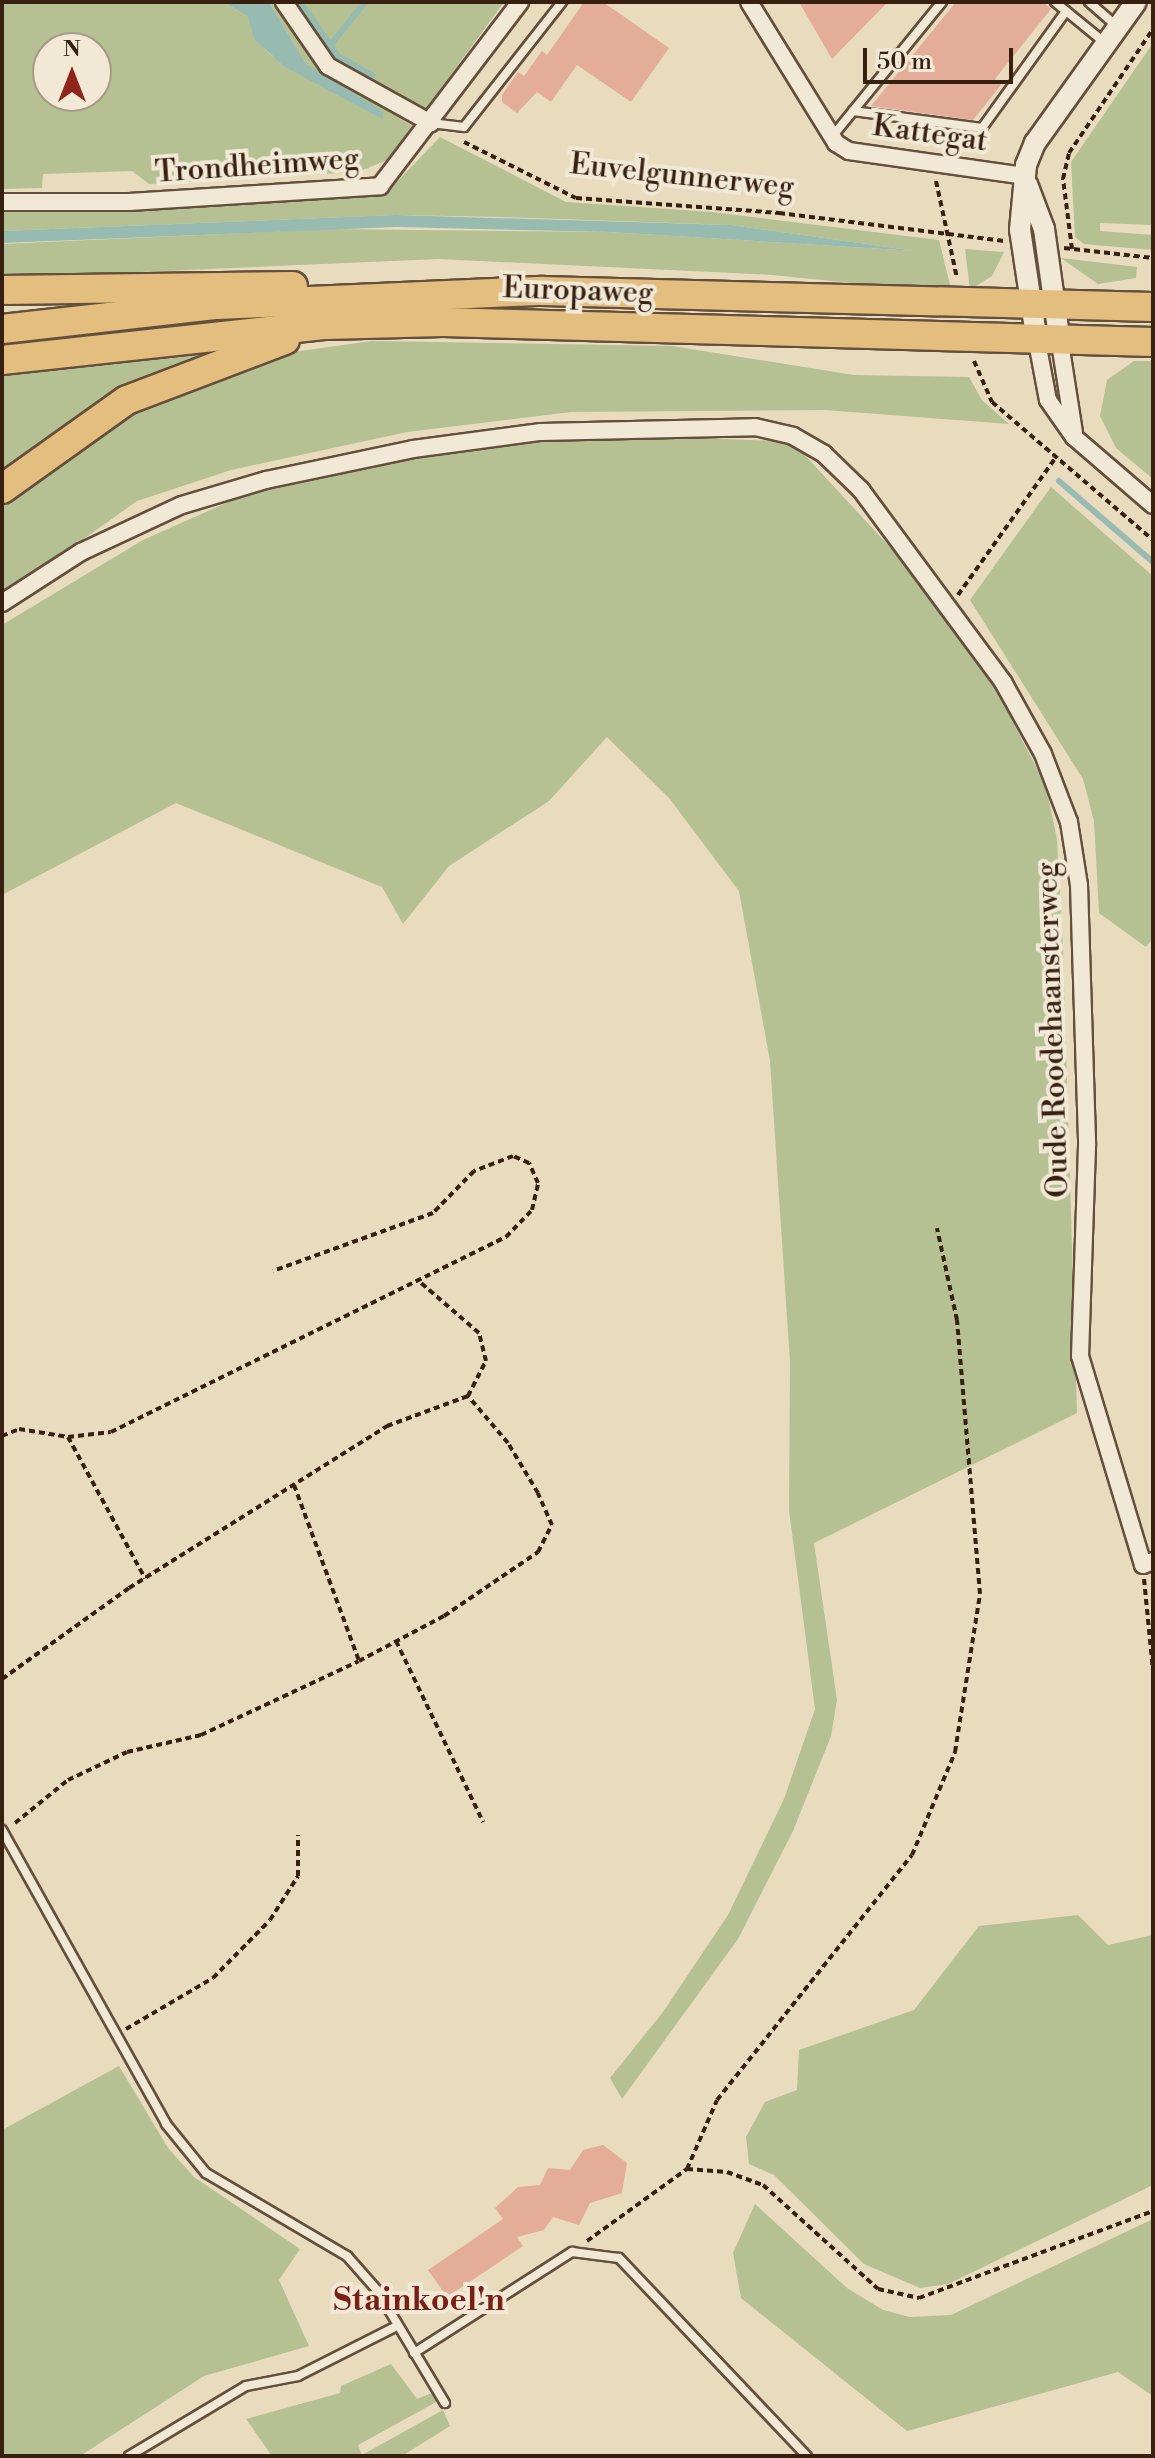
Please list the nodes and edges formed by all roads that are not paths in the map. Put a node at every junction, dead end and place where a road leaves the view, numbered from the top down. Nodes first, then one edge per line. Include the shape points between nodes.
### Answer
1 (284, 2) edge
2 (520, 2) edge
3 (562, 2) edge
4 (749, 2) edge
5 (942, 2) edge
6 (1055, 2) edge
7 (1089, 2) edge
8 (1136, 2) edge
9 (1066, 11) junction
10 (1112, 35) junction
11 (853, 111) junction
12 (431, 123) junction
13 (831, 138) junction
14 (1024, 176) junction
15 (2, 202) edge
16 (2, 290) edge
17 (390, 296) junction
18 (1042, 307) junction
19 (1153, 307) edge
20 (326, 325) junction
21 (2, 329) edge
22 (1153, 342) edge
23 (1048, 343) junction
24 (2, 360) edge
25 (1074, 437) junction
26 (2, 489) edge
27 (1153, 505) edge
28 (2, 603) edge
29 (1148, 1563) edge
30 (3, 1831) edge
31 (397, 2326) junction
32 (414, 2353) junction
33 (445, 2403) dead end
34 (129, 2456) edge
35 (807, 2456) edge

1 - 12 street via 328,66
2 - 12 street, Trondheimweg
3 - 12 lane via 464,127
4 - 13 street, Kattegat
5 - 11 lane, Kattegat
6 - 9 lane
7 - 10 lane
8 - 10 street
9 - 10 lane
9 - 11 lane, Kattegat via 982,128
10 - 14 street via 1035,143
11 - 13 lane, Kattegat
12 - 15 street, Trondheimweg via 380,186 129,202
13 - 14 street, Kattegat via 849,151
14 - 18 street via 1020,230
16 - 17 highway via 262,283
17 - 18 highway, Europaweg via 663,293
17 - 21 highway, Europaweg via 217,305
18 - 19 highway, Europaweg
18 - 23 street
20 - 23 highway, Europaweg via 535,322
20 - 24 highway, Europaweg
20 - 26 highway via 153,387 80,429
22 - 23 highway, Europaweg
23 - 25 street
23 - 25 street via 1048,400
25 - 27 street
28 - 29 street, Oude Roodehaansterweg via 148,519 266,480 528,434 755,427 793,436 836,465 951,605 1043,754 1075,853 1088,1231 1080,1356
30 - 31 lane via 166,2124 206,2173 347,2256 377,2290
31 - 32 lane
31 - 34 lane via 298,2376 246,2386
32 - 33 lane
32 - 35 lane via 572,2252 619,2258

